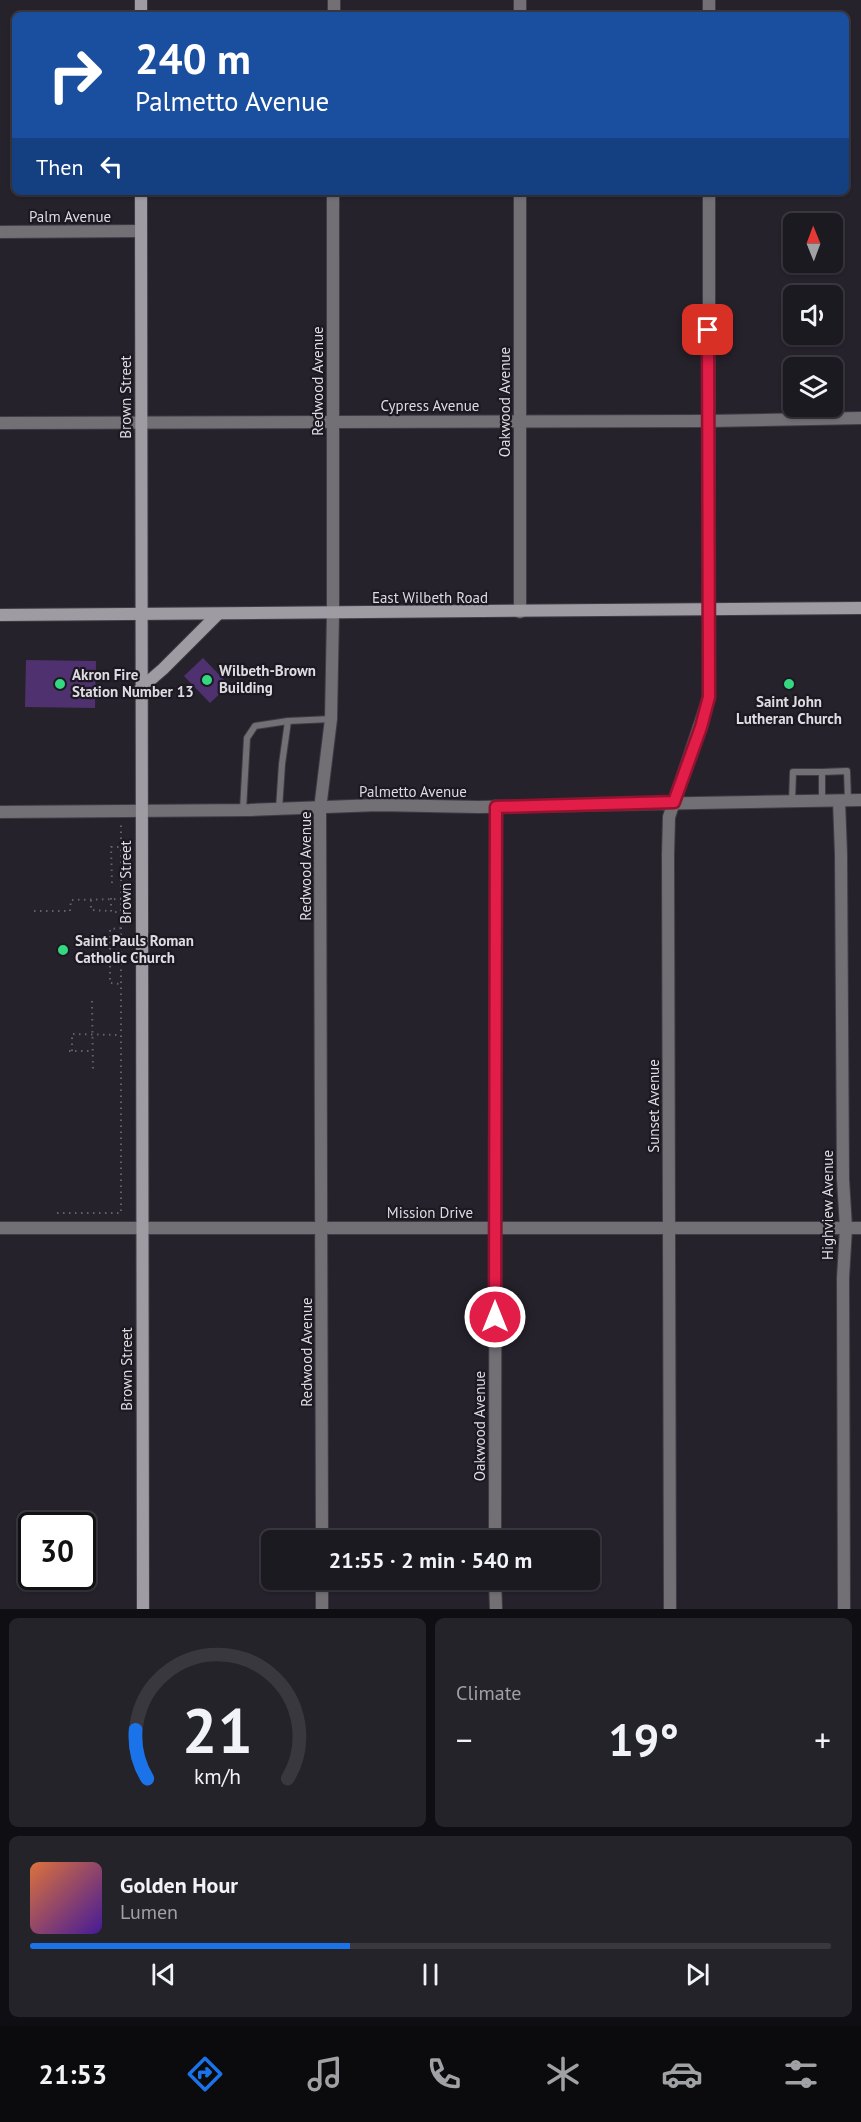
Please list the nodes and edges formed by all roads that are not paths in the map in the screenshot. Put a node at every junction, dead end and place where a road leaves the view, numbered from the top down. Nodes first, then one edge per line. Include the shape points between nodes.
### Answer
1 (141, 195) edge
2 (333, 195) edge
3 (520, 195) edge
4 (709, 195) edge
5 (140, 231) junction
6 (0, 232) edge
7 (861, 418) edge
8 (333, 421) junction
9 (521, 421) junction
10 (708, 421) junction
11 (141, 422) junction
12 (0, 423) edge
13 (861, 608) edge
14 (708, 610) junction
15 (520, 612) junction
16 (141, 614) junction
17 (218, 614) junction
18 (333, 614) junction
19 (0, 615) edge
20 (141, 688) junction
21 (331, 719) junction
22 (288, 721) junction
23 (822, 772) junction
24 (849, 800) edge
25 (792, 801) junction
26 (822, 801) junction
27 (674, 802) junction
28 (496, 807) junction
29 (320, 809) junction
30 (243, 810) junction
31 (279, 810) junction
32 (0, 812) edge
33 (141, 812) junction
34 (0, 1228) edge
35 (141, 1228) junction
36 (321, 1228) junction
37 (495, 1228) junction
38 (669, 1228) junction
39 (846, 1228) junction
40 (861, 1228) edge
41 (322, 1530) edge
42 (495, 1530) edge
43 (322, 1590) edge
44 (495, 1590) edge
45 (143, 1609) edge
46 (322, 1609) edge
47 (496, 1609) edge
48 (670, 1609) edge
49 (844, 1609) edge

1 - 5 main road, Brown Street
2 - 8 street, Redwood Avenue
3 - 9 street, Oakwood Avenue
4 - 10 street, Sunset Avenue
5 - 6 street, Palm Avenue
5 - 11 main road, Brown Street
7 - 10 street, Cypress Avenue
8 - 9 street, Cypress Avenue
8 - 11 street, Cypress Avenue
8 - 18 street, Redwood Avenue
9 - 10 street, Cypress Avenue
9 - 15 street, Oakwood Avenue
10 - 14 street, Sunset Avenue
11 - 12 street, Cypress Avenue
11 - 16 main road, Brown Street
13 - 14 main road, East Wilbeth Road
14 - 15 main road, East Wilbeth Road
14 - 27 street, Sunset Avenue via 709,697
15 - 18 main road, East Wilbeth Road
16 - 17 main road, East Wilbeth Road
16 - 19 main road, East Wilbeth Road
16 - 20 main road, Brown Street
17 - 18 main road, East Wilbeth Road
17 - 20 main road
18 - 21 street, Redwood Avenue
20 - 33 main road, Brown Street
21 - 22 lane
21 - 29 street, Redwood Avenue
22 - 30 lane via 255,726 247,738
22 - 31 lane
23 - 24 lane via 846,771
23 - 25 lane via 793,772
23 - 26 lane
24 - 26 street, Palmetto Avenue
24 - 39 street, Highview Avenue via 842,854
25 - 26 street, Palmetto Avenue
25 - 27 street, Palmetto Avenue
27 - 28 street, Palmetto Avenue
27 - 38 street, Sunset Avenue via 669,817 668,855
28 - 29 street, Palmetto Avenue via 378,805
28 - 37 street, Oakwood Avenue
29 - 31 street, Palmetto Avenue
29 - 36 street, Redwood Avenue
30 - 31 street, Palmetto Avenue
30 - 33 street, Palmetto Avenue
32 - 33 street, Palmetto Avenue
33 - 35 main road, Brown Street
34 - 35 street, Mission Drive
35 - 36 street, Mission Drive
35 - 45 main road, Brown Street
36 - 37 street, Mission Drive
36 - 41 street, Redwood Avenue
37 - 38 street, Mission Drive
37 - 42 street, Oakwood Avenue
38 - 39 street, Mission Drive
38 - 48 street, Sunset Avenue
39 - 40 street, Mission Drive
39 - 49 street, Highview Avenue
43 - 46 street
44 - 47 street

